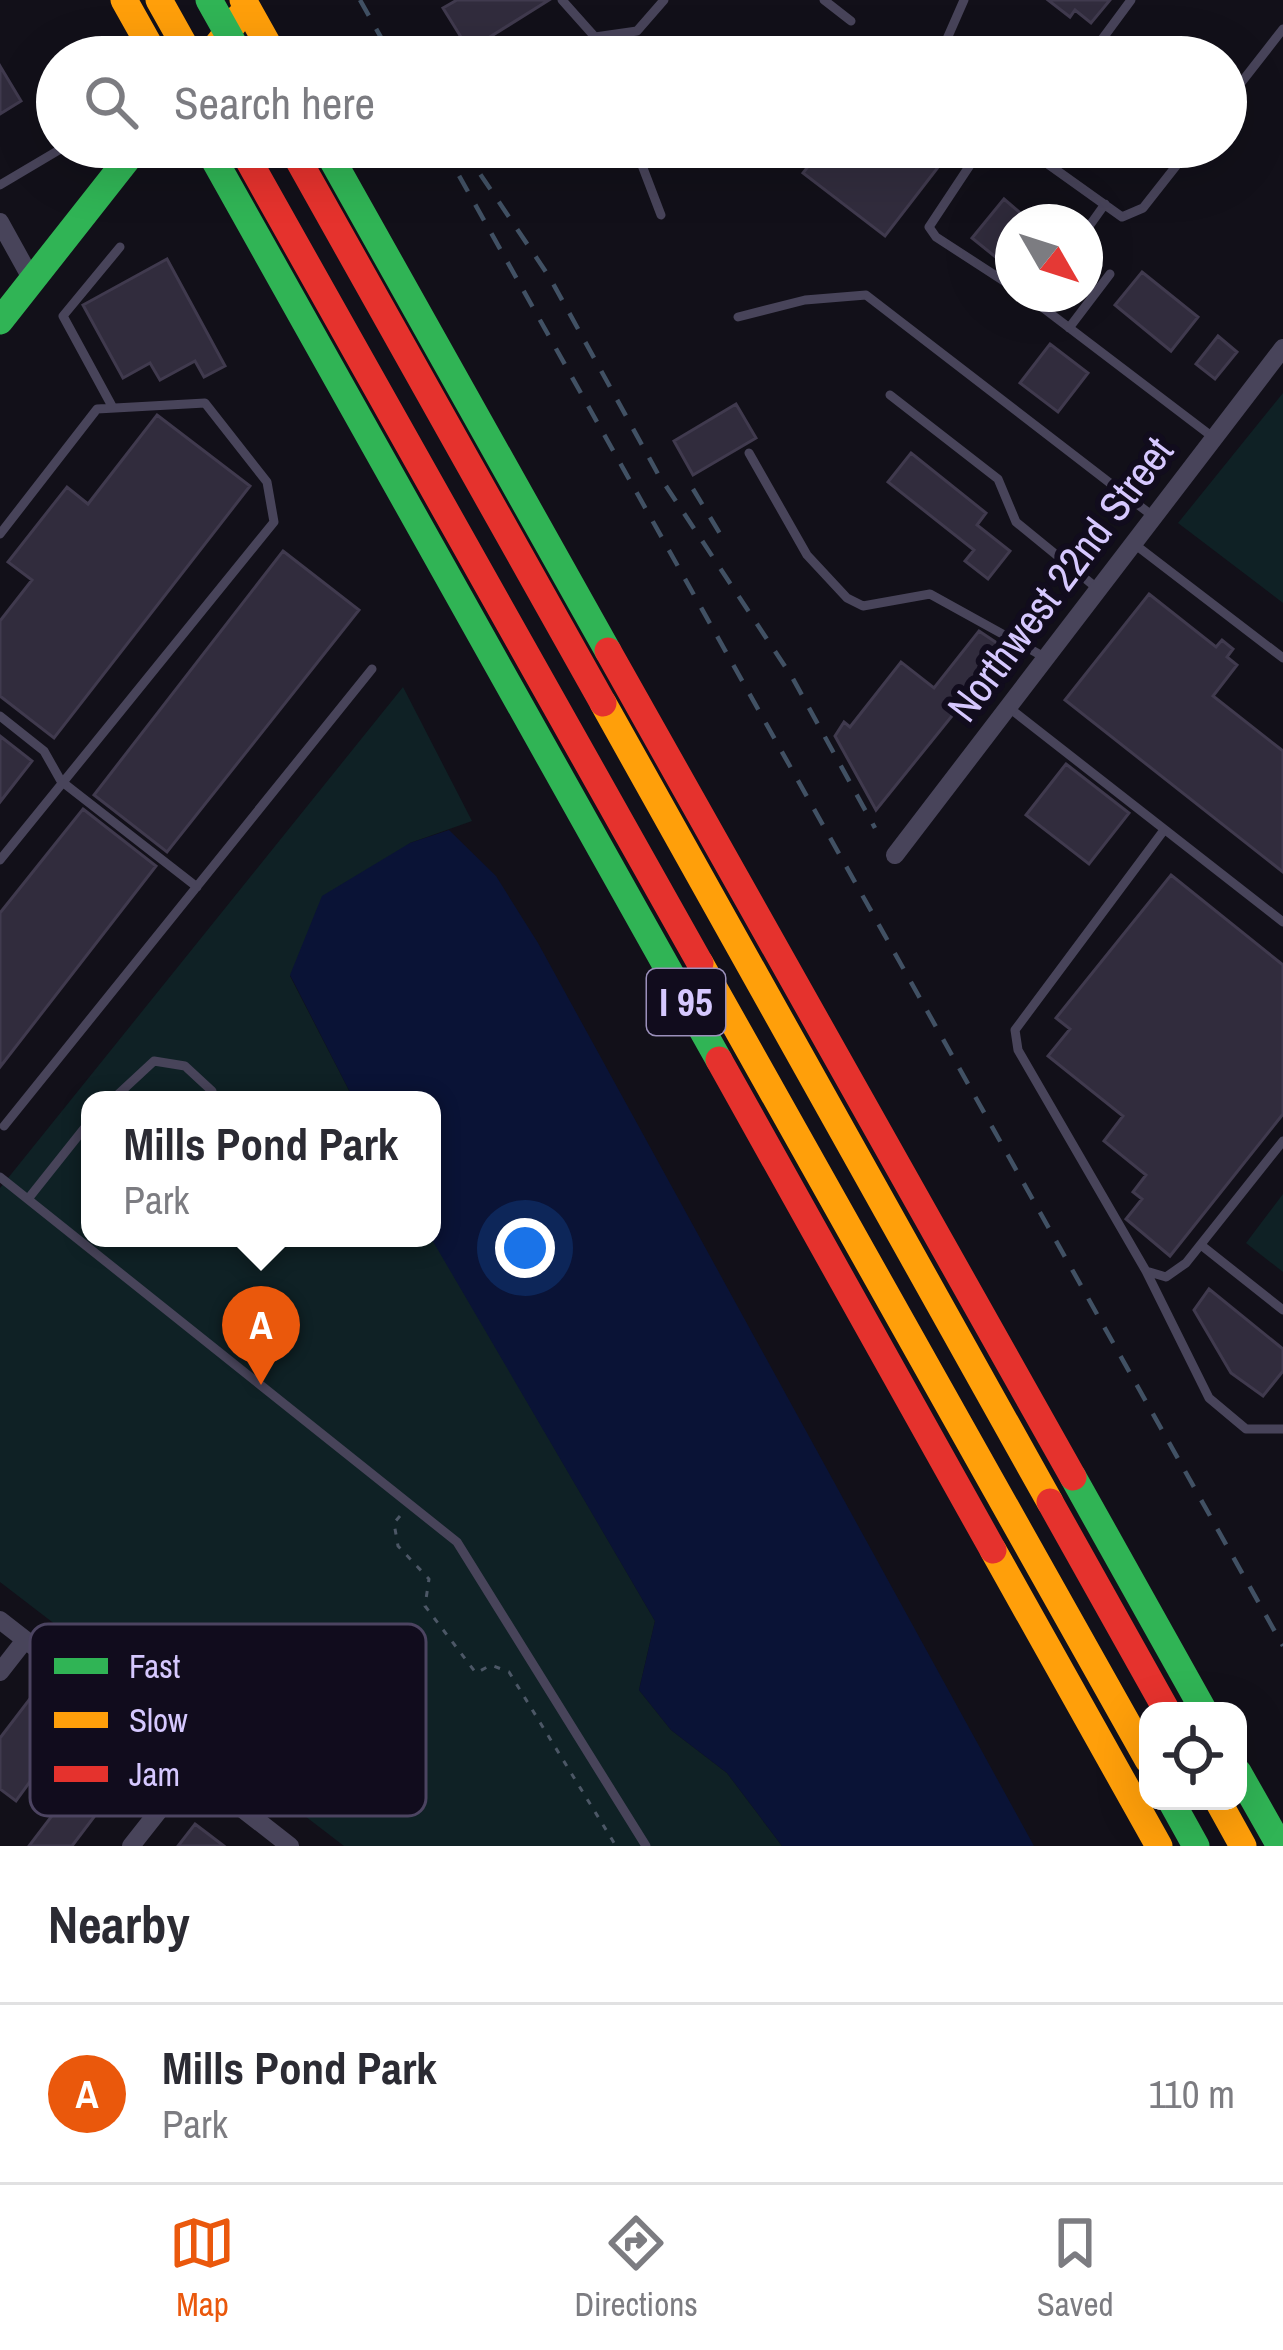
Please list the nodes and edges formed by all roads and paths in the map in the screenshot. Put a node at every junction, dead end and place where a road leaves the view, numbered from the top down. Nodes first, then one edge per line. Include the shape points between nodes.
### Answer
1 (159, 0) edge
2 (209, 0) edge
3 (243, 0) edge
4 (252, 0) edge
5 (562, 0) edge
6 (664, 0) edge
7 (824, 0) edge
8 (964, 0) edge
9 (1132, 0) edge
10 (851, 21) dead end
11 (1283, 28) edge
12 (179, 36) edge
13 (224, 36) edge
14 (229, 36) edge
15 (263, 36) edge
16 (595, 36) edge
17 (603, 36) edge
18 (948, 36) edge
19 (1105, 36) edge
20 (1247, 75) edge
21 (36, 164) edge
22 (120, 168) edge
23 (218, 168) edge
24 (253, 168) edge
25 (303, 168) edge
26 (337, 168) edge
27 (643, 168) edge
28 (968, 168) edge
29 (1054, 168) edge
30 (1174, 168) edge
31 (0, 185) edge
32 (1106, 204) junction
33 (1103, 208) edge
34 (661, 215) dead end
35 (0, 222) edge
36 (120, 247) dead end
37 (1110, 274) dead end
38 (995, 275) edge
39 (32, 280) junction
40 (1052, 312) edge
41 (738, 317) dead end
42 (0, 321) edge
43 (1069, 328) junction
44 (1283, 348) edge
45 (890, 394) dead end
46 (113, 408) junction
47 (1214, 438) junction
48 (749, 453) dead end
49 (0, 508) edge
50 (1154, 517) junction
51 (12, 518) junction
52 (0, 534) edge
53 (1133, 543) junction
54 (1098, 589) junction
55 (1046, 658) junction
56 (1283, 658) edge
57 (372, 669) dead end
58 (1008, 707) junction
59 (0, 716) edge
60 (61, 782) junction
61 (1164, 830) junction
62 (895, 855) dead end
63 (0, 860) edge
64 (197, 886) junction
65 (1283, 922) edge
66 (122, 1091) edge
67 (212, 1091) edge
68 (4, 1126) dead end
69 (81, 1132) edge
70 (1283, 1141) edge
71 (0, 1177) edge
72 (28, 1199) junction
73 (81, 1241) edge
74 (1201, 1245) junction
75 (89, 1247) edge
76 (1147, 1271) junction
77 (1283, 1310) edge
78 (1283, 1429) edge
79 (412, 1501) junction
80 (0, 1620) edge
81 (25, 1640) junction
82 (30, 1644) edge
83 (0, 1672) edge
84 (1162, 1702) edge
85 (1199, 1702) edge
86 (1139, 1744) edge
87 (1247, 1788) edge
88 (1176, 1810) edge
89 (1223, 1810) edge
90 (155, 1816) edge
91 (251, 1816) edge
92 (131, 1846) edge
93 (290, 1846) edge
94 (616, 1846) edge
95 (646, 1846) edge
96 (1160, 1846) edge
97 (1196, 1846) edge
98 (1243, 1846) edge
99 (1280, 1846) edge

1 - 12 main road
2 - 14 main road, bridge
3 - 15 main road, bridge
4 - 13 main road
5 - 16 lane
6 - 17 lane via 637,31
7 - 10 lane
8 - 18 lane
9 - 19 lane
11 - 20 lane
21 - 31 lane
22 - 39 main road
23 - 96 main road, I 95
24 - 86 main road
25 - 84 main road
26 - 85 main road, I 95
27 - 34 lane
28 - 38 lane via 929,227
29 - 32 lane
30 - 32 lane via 1143,208 1123,217
32 - 33 lane
35 - 39 street
36 - 46 lane via 63,316
37 - 43 lane
39 - 42 main road
40 - 43 lane
41 - 50 lane via 866,295
43 - 47 lane
44 - 47 street, Northwest 22nd Street
45 - 54 lane via 998,479 1016,522
46 - 51 lane via 97,409
46 - 60 lane via 205,403 267,482 274,522
47 - 50 street, Northwest 22nd Street
48 - 55 lane via 807,554 847,598 863,606 931,594
49 - 51 lane
50 - 53 street, Northwest 22nd Street
51 - 52 lane
53 - 54 street, Northwest 22nd Street
53 - 56 lane
54 - 55 street, Northwest 22nd Street
55 - 58 street, Northwest 22nd Street
57 - 64 lane
58 - 61 lane
58 - 62 street, Northwest 22nd Street
59 - 60 lane via 44,751
60 - 63 lane
60 - 64 lane
61 - 65 lane
61 - 76 lane via 1015,1030 1018,1050
64 - 68 lane
66 - 67 lane via 154,1061 185,1066
69 - 72 lane
70 - 74 lane
71 - 72 lane
72 - 73 lane
74 - 76 lane via 1166,1277
74 - 77 lane
75 - 79 lane
76 - 78 lane via 1209,1398 1246,1429
79 - 94 path via 394,1523 398,1546 429,1580 425,1606 476,1673 491,1665 509,1672
79 - 95 lane via 458,1542
80 - 81 street
81 - 82 street
81 - 83 street
87 - 99 main road
88 - 97 main road
89 - 98 main road
90 - 92 street
91 - 93 street

